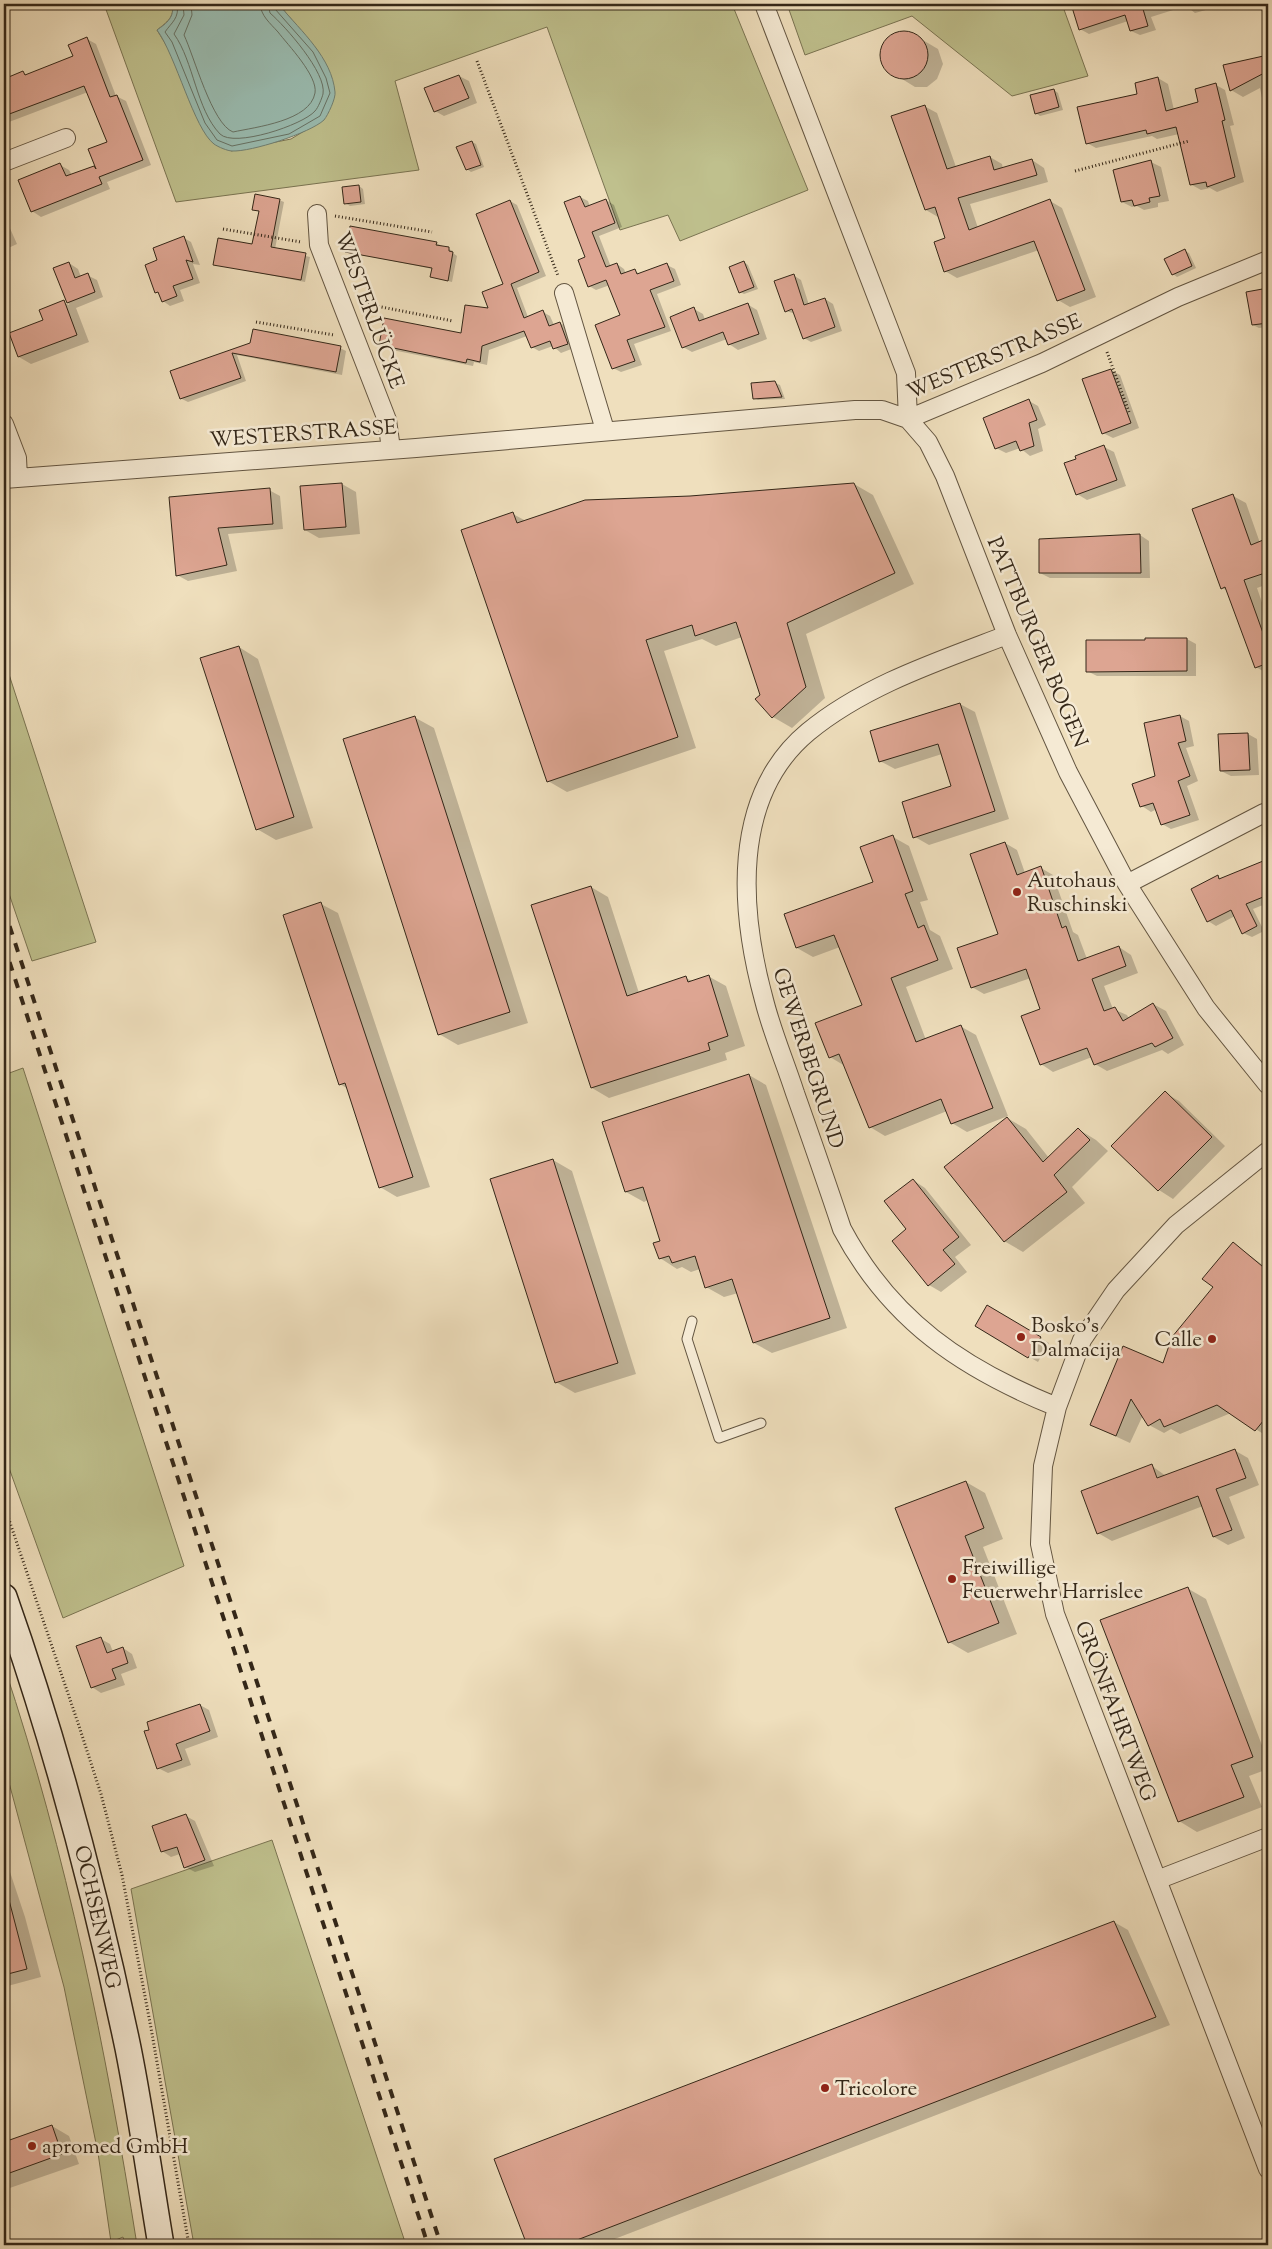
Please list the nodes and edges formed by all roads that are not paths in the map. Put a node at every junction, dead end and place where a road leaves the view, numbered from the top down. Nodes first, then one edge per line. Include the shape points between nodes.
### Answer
1 (764, 4) edge
2 (66, 138) dead end
3 (4, 162) edge
4 (316, 214) road end
5 (1268, 260) edge
6 (564, 293) road end
7 (908, 419) junction
8 (4, 424) edge
9 (605, 430) junction
10 (391, 449) junction
11 (11, 478) edge
12 (1007, 634) junction
13 (1264, 813) dead end
14 (1127, 884) junction
15 (1268, 1085) edge
16 (1268, 1151) edge
17 (692, 1322) dead end
18 (1057, 1407) junction
19 (761, 1423) dead end
20 (4, 1597) edge
21 (1268, 1837) edge
22 (1156, 1880) junction
23 (1268, 2169) edge
24 (161, 2245) edge

1 - 7 street via 906,373
2 - 3 street
4 - 10 street, WESTERLÜCKE via 318,245 387,420
5 - 7 street, WESTERSTRASSE via 1178,297 1042,362
6 - 9 street
7 - 9 street, WESTERSTRASSE via 882,410 855,410
7 - 12 street, PATTBURGER BOGEN via 928,442 945,476
8 - 11 street via 16,458
9 - 10 street, WESTERSTRASSE
10 - 11 street, WESTERSTRASSE
12 - 14 street, PATTBURGER BOGEN via 1068,772
12 - 18 street, GEWERBEGRUND via 909,672 853,702 808,732 789,751 770,777 758,802 747,869 750,934 764,1002 842,1229 858,1260 900,1311 931,1338 1014,1390
13 - 14 street
14 - 15 street, PATTBURGER BOGEN via 1206,1008
16 - 18 street, GRÖNFAHRTWEG via 1176,1224 1116,1290 1082,1340
17 - 19 lane via 688,1339 719,1438
18 - 22 street, GRÖNFAHRTWEG via 1043,1466 1040,1544 1055,1614
20 - 24 main road, OCHSENWEG via 70,1802 89,1875 128,2049
21 - 22 street
22 - 23 street, GRÖNFAHRTWEG

